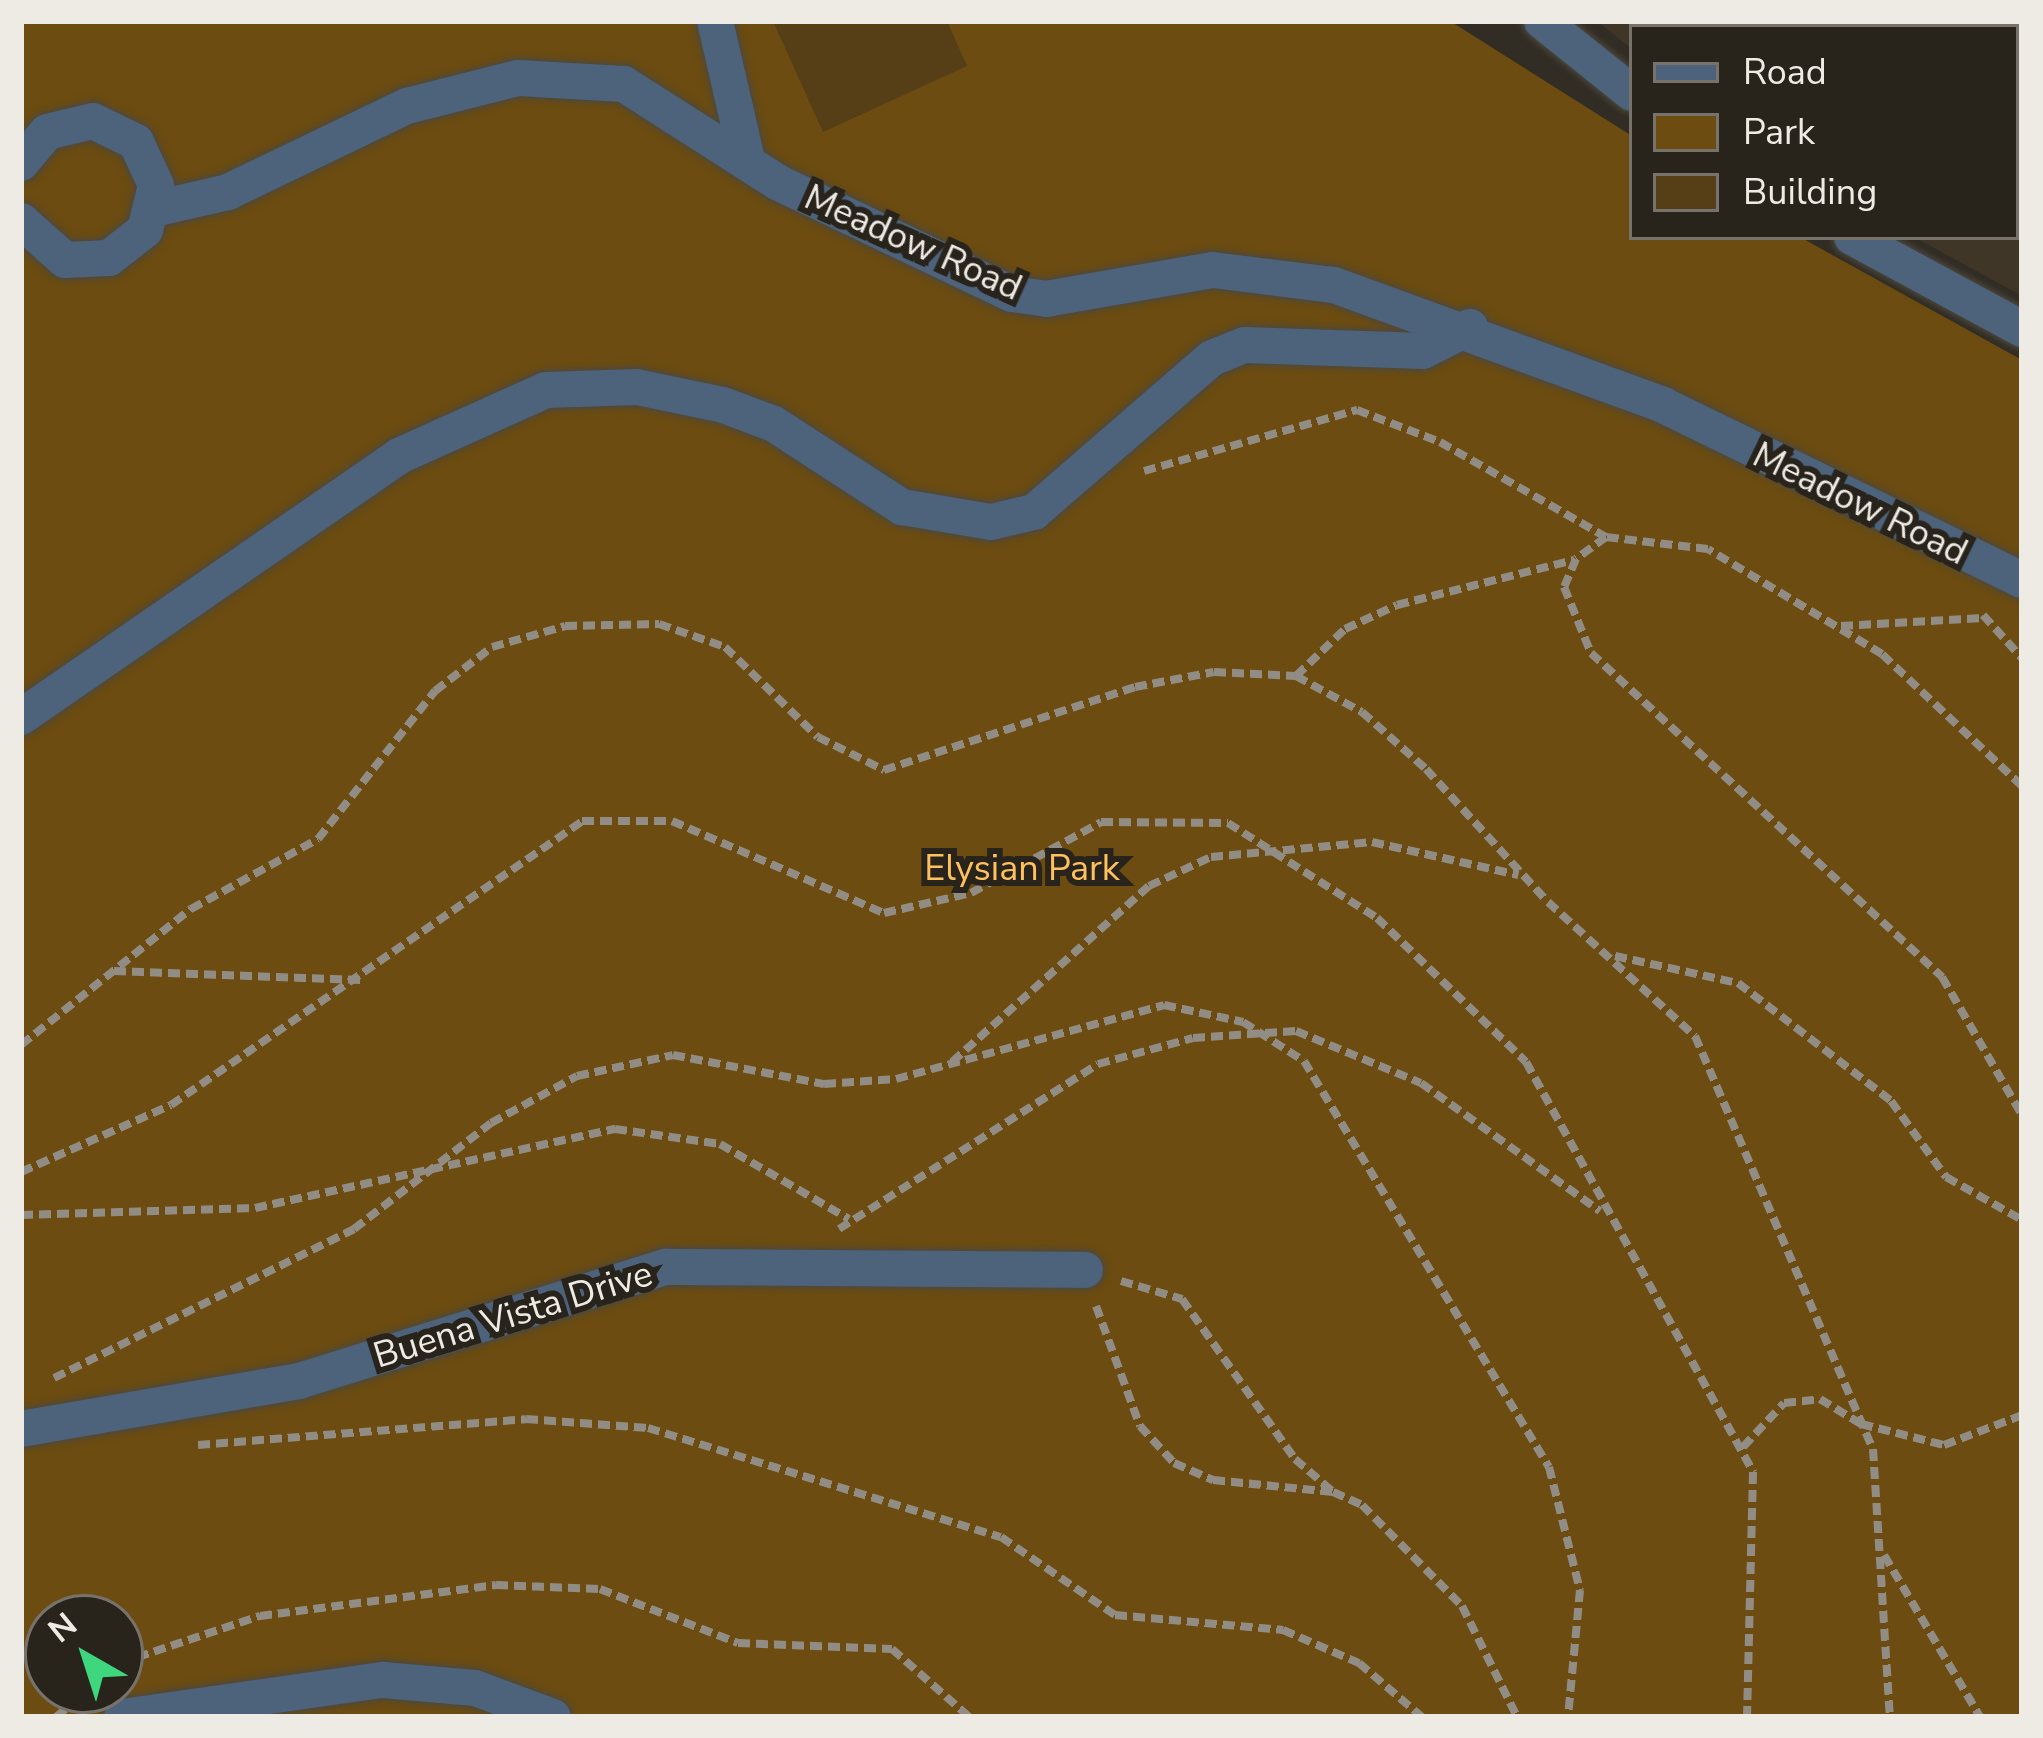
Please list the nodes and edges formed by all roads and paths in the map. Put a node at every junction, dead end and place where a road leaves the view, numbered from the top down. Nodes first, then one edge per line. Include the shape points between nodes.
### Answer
1 (715, 21) edge
2 (1542, 21) edge
3 (1629, 91) edge
4 (746, 155) junction
5 (21, 163) edge
6 (154, 209) junction
7 (21, 221) edge
8 (1858, 240) edge
9 (1470, 327) junction
10 (2022, 329) edge
11 (1079, 477) junction
12 (1606, 537) junction
13 (1576, 560) junction
14 (2022, 580) edge
15 (1983, 618) dead end
16 (1839, 626) junction
17 (1296, 676) junction
18 (21, 717) edge
19 (2022, 786) edge
20 (1271, 846) junction
21 (1525, 878) junction
22 (1615, 956) junction
23 (113, 970) junction
24 (363, 980) junction
25 (1263, 1034) junction
26 (21, 1045) edge
27 (950, 1064) junction
28 (2022, 1115) edge
29 (431, 1169) junction
30 (21, 1172) edge
31 (1601, 1211) junction
32 (21, 1215) edge
33 (849, 1220) junction
34 (2022, 1220) edge
35 (801, 1263) junction
36 (1084, 1270) junction
37 (41, 1383) dead end
38 (2022, 1415) edge
39 (1861, 1424) junction
40 (21, 1429) edge
41 (177, 1446) dead end
42 (1742, 1448) junction
43 (1333, 1492) junction
44 (1883, 1553) junction
45 (144, 1655) edge
46 (122, 1717) edge
47 (553, 1717) edge
48 (969, 1717) edge
49 (1422, 1717) edge
50 (1517, 1717) edge
51 (1568, 1717) edge
52 (1747, 1717) edge
53 (1890, 1717) edge
54 (1980, 1717) edge

1 - 4 street
2 - 3 street
4 - 6 street, Meadow Road via 624,84 518,78 407,106 228,192
4 - 9 street, Meadow Road via 777,182 1012,294 1046,299 1213,270 1334,285
5 - 6 street via 70,122 116,128 149,162
6 - 7 street via 130,247 87,263 44,250
8 - 10 street
9 - 11 street via 1423,351 1229,351
9 - 14 street, Meadow Road via 1663,405
11 - 12 path via 1179,464 1357,410 1440,442
11 - 18 street via 1034,512 947,522 723,405 638,387 546,390 399,456
12 - 13 path
12 - 16 path via 1708,549
13 - 17 path via 1397,605 1345,629
13 - 28 path via 1564,587 1591,653 1942,977
15 - 16 path
16 - 19 path
17 - 21 path via 1362,712
17 - 23 path via 1214,672 1135,687 884,770 818,737 724,647 659,624 565,626 492,647 435,691 318,839 191,909
20 - 21 path via 1372,842
20 - 24 path via 1228,824 1101,822 971,893 884,914 672,820 582,821
20 - 27 path via 1148,886
20 - 31 path via 1455,982 1526,1063
21 - 22 path
22 - 34 path via 1738,983 1891,1101 1946,1177
22 - 39 path via 1695,1036
23 - 24 path
23 - 26 path
24 - 30 path via 152,1116
25 - 27 path via 1164,1005
25 - 31 path via 1332,1038 1401,1072
25 - 33 path via 1193,1038 1098,1064
25 - 51 path via 1304,1060 1549,1467 1580,1590
27 - 29 path via 824,1084 673,1055 578,1076
29 - 32 path via 255,1208
29 - 33 path via 615,1129 720,1144
29 - 37 path via 354,1229
31 - 42 path
33 - 35 path
35 - 36 street, Buena Vista Drive
35 - 40 street, Buena Vista Drive via 667,1267 299,1381
36 - 43 path via 1182,1299 1295,1459
36 - 43 path via 1113,1370 1174,1463 1247,1487
38 - 39 path via 1944,1445
39 - 42 path via 1820,1399 1784,1403
39 - 44 path
41 - 49 path via 526,1419 648,1428 1001,1538 1115,1616 1283,1630 1359,1663
42 - 52 path via 1758,1522 1742,1652
43 - 50 path via 1413,1546 1462,1606
44 - 53 path
44 - 54 path
45 - 48 path via 260,1616 496,1585 600,1589 738,1643 892,1648
46 - 47 street via 383,1680 475,1688

